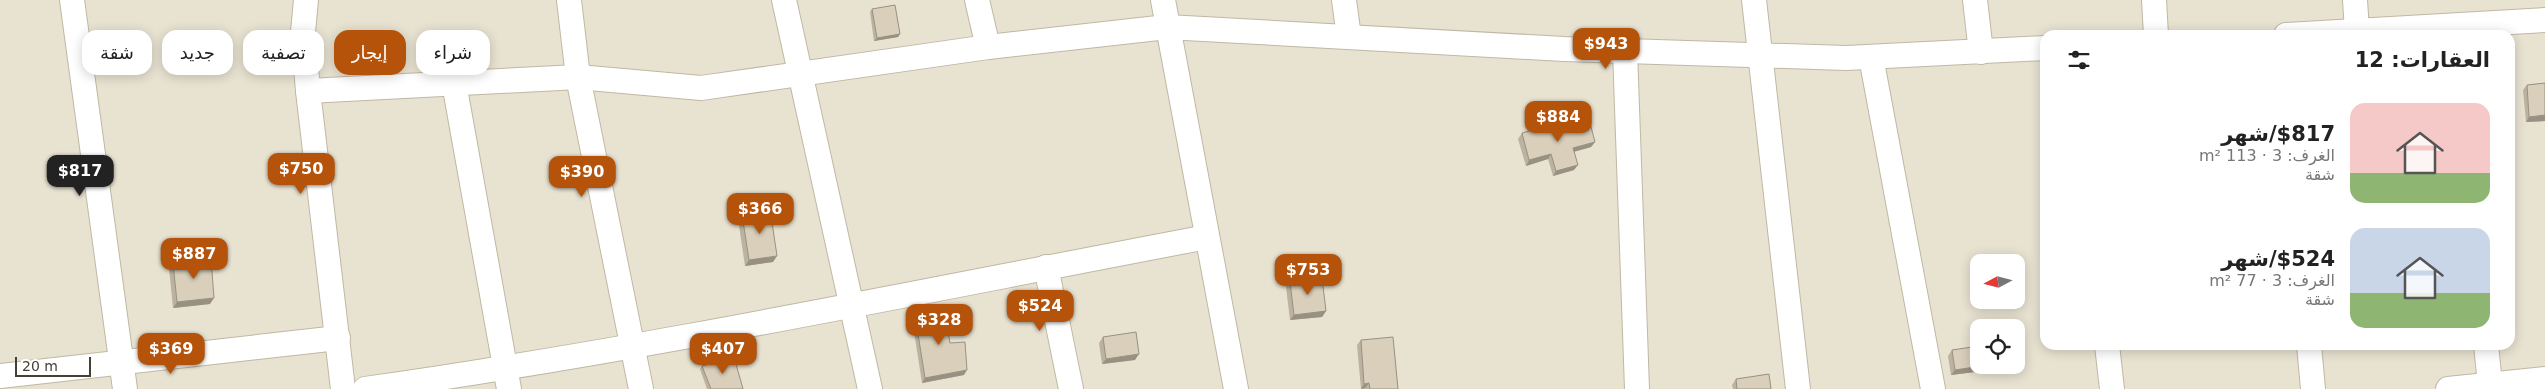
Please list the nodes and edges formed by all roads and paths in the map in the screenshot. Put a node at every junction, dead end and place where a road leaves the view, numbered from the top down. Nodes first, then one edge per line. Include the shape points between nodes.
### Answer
1 (72, 0) edge
2 (306, 0) edge
3 (569, 0) edge
4 (784, 0) edge
5 (977, 0) edge
6 (1162, 0) edge
7 (1344, 0) edge
8 (1754, 0) edge
9 (1975, 0) edge
10 (2154, 0) edge
11 (2355, 0) edge
12 (2545, 20) edge
13 (1167, 27) junction
14 (2156, 30) edge
15 (2357, 30) edge
16 (2459, 30) edge
17 (1349, 37) junction
18 (988, 47) junction
19 (2040, 48) edge
20 (1625, 51) junction
21 (1981, 52) junction
22 (1761, 56) junction
23 (1871, 57) junction
24 (800, 73) junction
25 (578, 77) junction
26 (454, 83) junction
27 (308, 91) junction
28 (1207, 237) junction
29 (1046, 267) junction
30 (850, 305) junction
31 (338, 338) junction
32 (632, 346) junction
33 (2108, 350) edge
34 (2309, 350) edge
35 (2487, 350) edge
36 (122, 362) junction
37 (0, 376) edge
38 (507, 379) edge
39 (2538, 382) edge
40 (2490, 384) junction
41 (125, 389) edge
42 (344, 389) edge
43 (366, 389) edge
44 (641, 389) edge
45 (870, 389) edge
46 (1071, 389) edge
47 (1236, 389) edge
48 (1637, 389) edge
49 (1798, 389) edge
50 (1933, 389) edge
51 (2112, 389) edge
52 (2313, 389) edge
53 (2448, 389) edge

1 - 36 street
2 - 27 street via 303,32
3 - 25 street
4 - 24 street
5 - 18 street
6 - 13 street
7 - 17 street
8 - 22 street
9 - 21 street
10 - 14 street
11 - 15 street
12 - 16 street
13 - 17 street
13 - 18 street
13 - 28 street
17 - 20 street
18 - 24 street
19 - 21 street
20 - 22 street
20 - 48 street
21 - 23 street
22 - 23 street
22 - 49 street
23 - 50 street
24 - 25 street via 701,88
24 - 30 street
25 - 26 street
25 - 32 street
26 - 27 street
26 - 38 street
27 - 31 street
28 - 29 street
28 - 47 street
29 - 30 street
29 - 46 street
30 - 32 street
30 - 45 street
31 - 36 street
31 - 42 street
32 - 38 street
32 - 44 street
33 - 51 street
34 - 52 street
35 - 40 street
36 - 37 street
36 - 41 street
38 - 43 street
39 - 40 street
40 - 53 street

